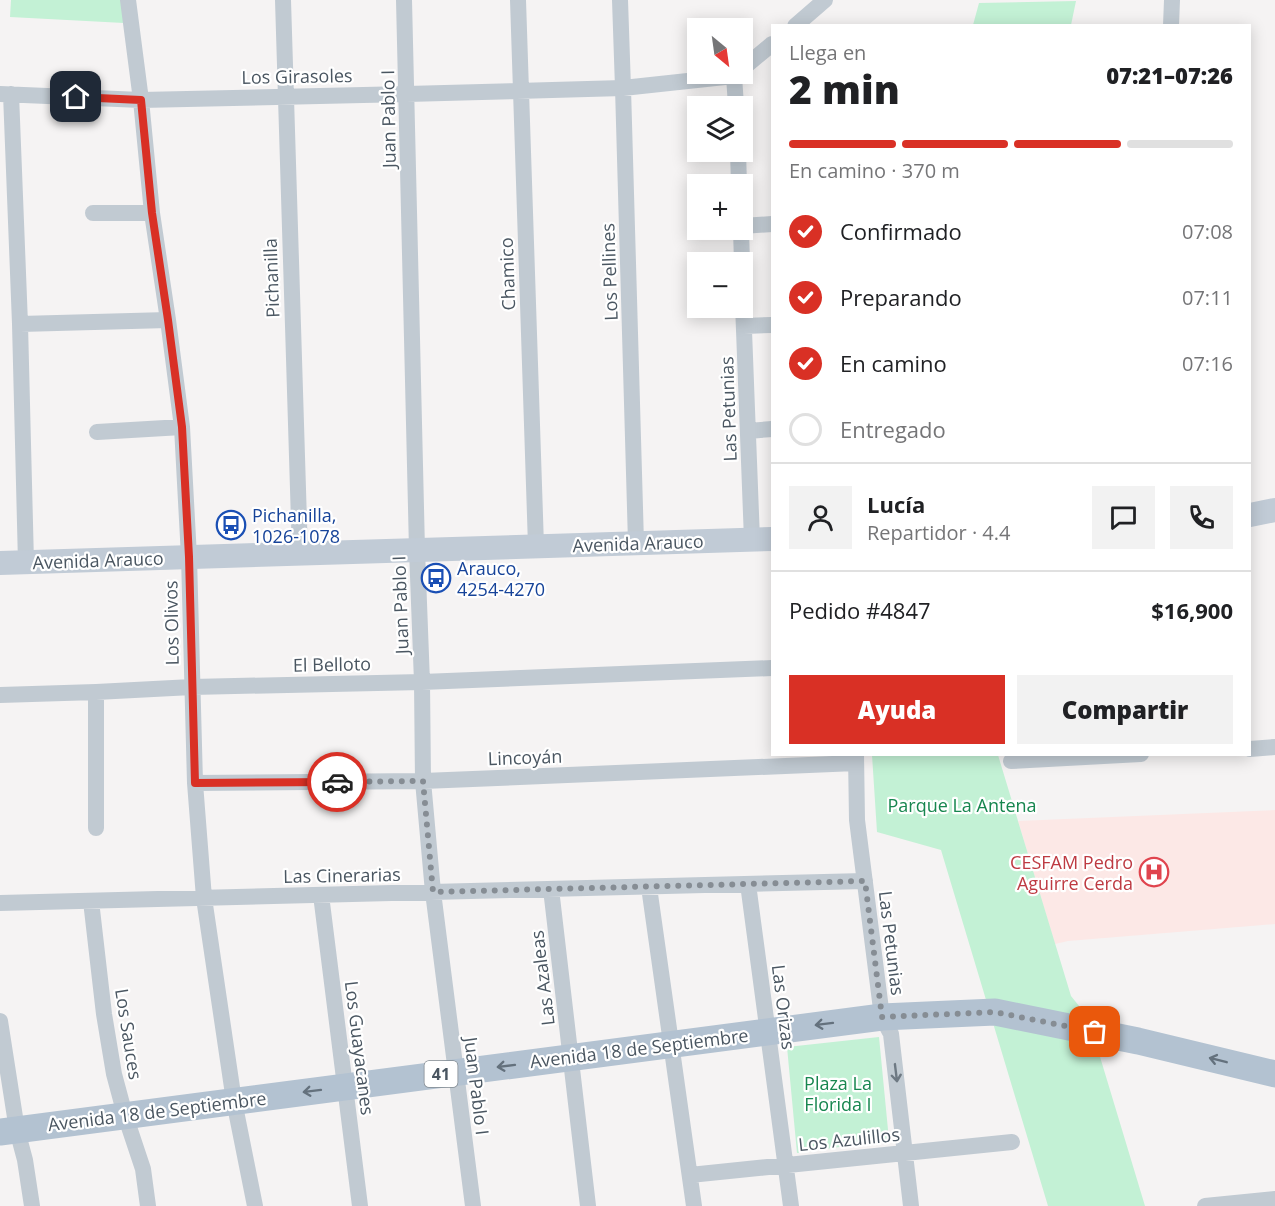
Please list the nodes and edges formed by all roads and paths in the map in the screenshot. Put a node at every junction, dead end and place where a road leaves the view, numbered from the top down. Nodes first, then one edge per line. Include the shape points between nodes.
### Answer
1 (128, 0) edge
2 (283, 0) edge
3 (404, 0) edge
4 (518, 0) edge
5 (620, 0) edge
6 (825, 0) edge
7 (1172, 0) edge
8 (797, 24) edge
9 (1172, 24) edge
10 (771, 45) edge
11 (753, 60) edge
12 (687, 80) edge
13 (623, 88) junction
14 (520, 91) junction
15 (5, 94) edge
16 (407, 94) junction
17 (285, 96) junction
18 (141, 100) junction
19 (93, 213) dead end
20 (152, 213) junction
21 (771, 224) edge
22 (753, 227) edge
23 (744, 318) edge
24 (168, 320) junction
25 (20, 324) junction
26 (771, 325) edge
27 (744, 326) junction
28 (182, 427) junction
29 (771, 429) edge
30 (748, 431) junction
31 (97, 432) dead end
32 (1275, 510) edge
33 (1251, 515) edge
34 (762, 539) edge
35 (636, 543) junction
36 (536, 546) junction
37 (417, 550) junction
38 (300, 554) junction
39 (189, 557) junction
40 (0, 563) edge
41 (26, 563) junction
42 (771, 668) edge
43 (422, 682) junction
44 (192, 687) junction
45 (96, 692) junction
46 (0, 695) edge
47 (1275, 747) edge
48 (1251, 749) edge
49 (1104, 756) edge
50 (856, 759) edge
51 (1011, 761) dead end
52 (423, 781) junction
53 (195, 783) junction
54 (96, 828) dead end
55 (865, 881) junction
56 (748, 884) junction
57 (649, 886) junction
58 (551, 889) junction
59 (433, 892) junction
60 (321, 895) junction
61 (204, 898) junction
62 (92, 901) junction
63 (0, 903) edge
64 (882, 1017) junction
65 (0, 1021) edge
66 (768, 1031) junction
67 (671, 1044) junction
68 (571, 1057) junction
69 (456, 1072) junction
70 (1275, 1074) edge
71 (346, 1087) junction
72 (234, 1101) junction
73 (125, 1116) junction
74 (8, 1131) edge
75 (1012, 1142) dead end
76 (905, 1153) junction
77 (785, 1165) junction
78 (690, 1175) junction
79 (1275, 1199) edge
80 (32, 1206) edge
81 (148, 1206) edge
82 (255, 1206) edge
83 (360, 1206) edge
84 (473, 1206) edge
85 (588, 1206) edge
86 (694, 1206) edge
87 (791, 1206) edge
88 (911, 1206) edge
89 (1205, 1206) edge

1 - 18 street, Los Olivos
2 - 17 street, Pichanilla
3 - 16 street, Juan Pablo I
4 - 14 street, Chamico
5 - 13 street, Los Pellines
6 - 8 street
7 - 9 street
10 - 11 street
12 - 13 street, Los Girasoles
13 - 14 street, Los Girasoles
13 - 35 street, Los Pellines
14 - 16 street, Los Girasoles
14 - 36 street, Chamico
15 - 18 street, Los Girasoles
15 - 25 street
16 - 17 street, Los Girasoles
16 - 37 street, Juan Pablo I
17 - 18 street, Los Girasoles
17 - 38 street, Pichanilla
18 - 20 street, Los Olivos
19 - 20 street
20 - 24 street, Los Olivos
21 - 22 street
23 - 27 street, Las Petunias
24 - 25 street
24 - 28 street, Los Olivos
25 - 41 street
26 - 27 street
27 - 30 street, Las Petunias
28 - 31 street
28 - 39 street, Los Olivos
29 - 30 street
30 - 34 street, Las Petunias
32 - 33 street
34 - 35 street, Avenida Arauco
35 - 36 street, Avenida Arauco
36 - 37 street, Avenida Arauco
37 - 38 street, Avenida Arauco
37 - 43 street, Juan Pablo I
38 - 39 street, Avenida Arauco
39 - 41 street, Avenida Arauco
39 - 44 street, Los Olivos
40 - 41 street, Avenida Arauco
42 - 43 street, El Belloto
43 - 44 street, El Belloto
43 - 52 street, Juan Pablo I
44 - 45 street, El Belloto
44 - 53 street, Los Olivos
45 - 46 street, El Belloto
45 - 54 street
47 - 48 street
49 - 51 street
50 - 52 street, Lincoyán
50 - 55 street, Las Petunias via 857,820
52 - 53 street, Lincoyán
52 - 59 street, Juan Pablo I
53 - 61 street, Los Olivos
55 - 56 street, Las Cinerarias
55 - 64 street, Las Petunias
56 - 57 street, Las Cinerarias
56 - 66 street, Las Orizas
57 - 58 street, Las Cinerarias
57 - 67 street
58 - 59 street, Las Cinerarias
58 - 68 street, Las Azaleas
59 - 60 street, Las Cinerarias
59 - 69 street, Juan Pablo I
60 - 61 street, Las Cinerarias
60 - 71 street, Los Guayacanes
61 - 62 street, Las Cinerarias
61 - 72 street, Los Olivos
62 - 63 street, Las Cinerarias
62 - 73 street, Los Sauces via 104,1014
64 -> 66 main road, Avenida 18 de Septiembre / 41
70 -> 64 main road, Avenida 18 de Septiembre / 41 via 995,1012
64 -> 76 street, Las Petunias via 891,1034
65 - 74 street
66 - 67 main road, Avenida 18 de Septiembre / 41
66 - 77 street, Las Orizas
67 - 68 main road, Avenida 18 de Septiembre / 41
67 - 78 street
68 -> 69 main road, Avenida 18 de Septiembre / 41
68 - 85 street, Las Azaleas
69 - 71 main road, Avenida 18 de Septiembre / 41
69 - 84 street, Juan Pablo I
71 -> 72 main road, Avenida 18 de Septiembre / 41
71 - 83 street, Los Guayacanes
72 - 73 main road, Avenida 18 de Septiembre / 41
72 - 82 street, Los Olivos
73 - 74 main road, Avenida 18 de Septiembre / 41
73 - 81 street, Los Sauces via 143,1169
74 - 80 street via 25,1160
75 - 76 street, Los Azulillos
76 - 77 street, Los Azulillos
76 - 88 street, Las Petunias
77 - 78 street, Los Azulillos
77 - 87 street, Las Orizas
78 - 86 street
79 - 89 street

